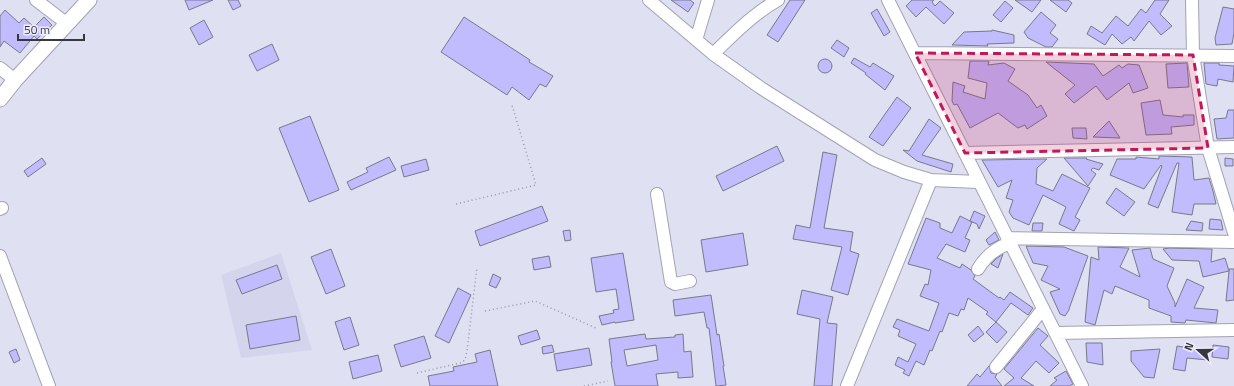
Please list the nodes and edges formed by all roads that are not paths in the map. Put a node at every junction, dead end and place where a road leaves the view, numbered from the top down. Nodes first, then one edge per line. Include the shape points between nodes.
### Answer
1 (36, 0) edge
2 (88, 0) edge
3 (649, 0) edge
4 (708, 0) edge
5 (778, 0) edge
6 (888, 0) edge
7 (1192, 0) edge
8 (66, 23) junction
9 (696, 40) junction
10 (713, 54) junction
11 (915, 54) junction
12 (1193, 55) junction
13 (1234, 56) edge
14 (0, 68) edge
15 (15, 80) junction
16 (0, 99) edge
17 (1234, 147) edge
18 (1208, 148) junction
19 (965, 153) junction
20 (931, 180) junction
21 (978, 182) junction
22 (657, 194) dead end
23 (1234, 233) edge
24 (1008, 241) junction
25 (1234, 242) edge
26 (0, 256) edge
27 (978, 269) dead end
28 (690, 281) dead end
29 (1042, 309) junction
30 (1234, 330) edge
31 (1055, 333) junction
32 (996, 367) dead end
33 (850, 385) edge
34 (49, 386) edge
35 (1082, 386) edge

1 - 8 street
2 - 8 main road
3 - 9 street
4 - 9 street
5 - 10 street via 745,23
6 - 11 street
7 - 12 street
8 - 15 main road
9 - 10 street
10 - 20 street via 875,160
11 - 12 street
11 - 19 street
12 - 13 street
12 - 18 street
14 - 15 street
15 - 16 main road
17 - 18 street
18 - 19 street
18 - 23 street
19 - 21 street
20 - 21 street
20 - 33 street
21 - 24 street
22 - 28 street via 671,282 675,284
24 - 25 street
24 - 27 street via 982,262
24 - 29 street
26 - 34 street
29 - 31 street
29 - 32 street
30 - 31 street
31 - 35 street

